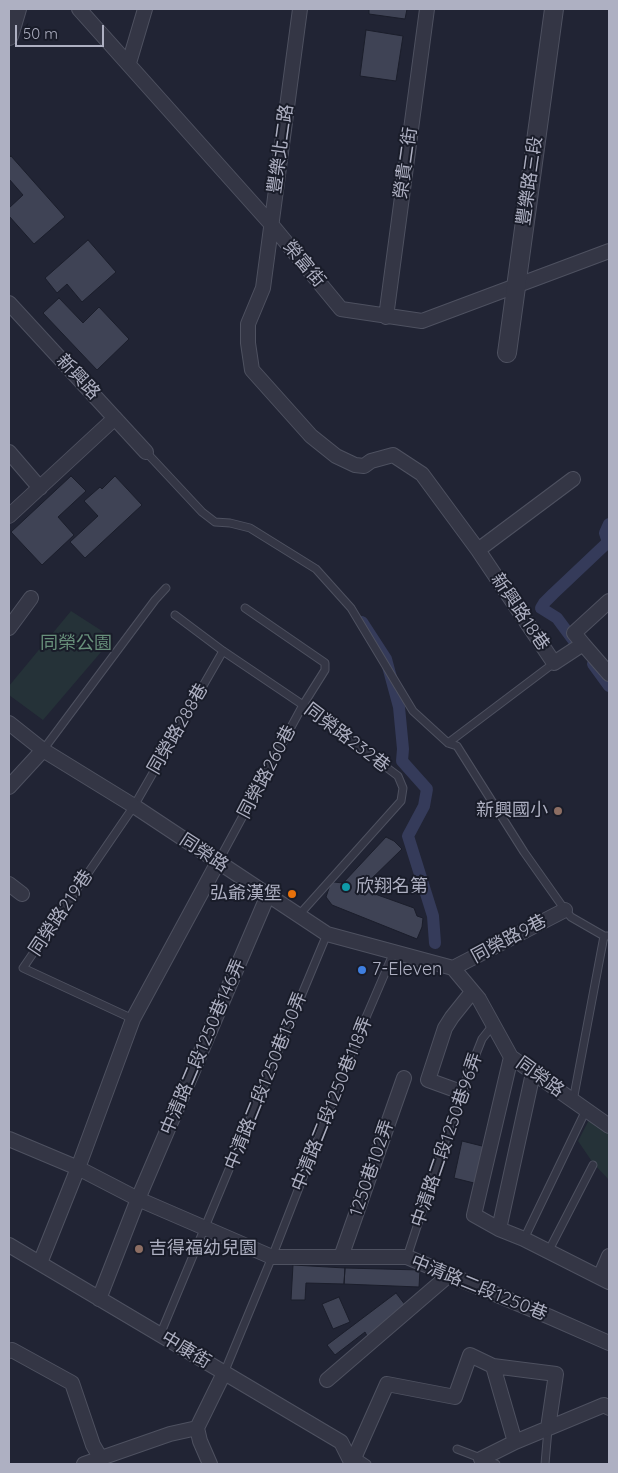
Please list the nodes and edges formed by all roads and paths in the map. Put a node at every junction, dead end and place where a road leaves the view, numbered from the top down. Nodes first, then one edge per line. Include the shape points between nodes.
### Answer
1 (16, 9) edge
2 (79, 9) edge
3 (145, 9) edge
4 (300, 9) edge
5 (427, 9) edge
6 (554, 9) edge
7 (9, 36) edge
8 (129, 63) junction
9 (271, 224) junction
10 (609, 251) edge
11 (516, 286) junction
12 (9, 303) edge
13 (386, 316) junction
14 (507, 353) dead end
15 (115, 418) junction
16 (9, 452) edge
17 (146, 452) joint
18 (393, 455) joint
19 (573, 479) dead end
20 (40, 488) junction
21 (9, 516) edge
22 (478, 550) junction
23 (166, 588) dead end
24 (31, 598) dead end
25 (609, 601) edge
26 (245, 608) dead end
27 (175, 615) dead end
28 (9, 628) edge
29 (583, 644) junction
30 (223, 651) junction
31 (554, 662) junction
32 (609, 674) edge
33 (303, 705) junction
34 (9, 722) edge
35 (448, 743) junction
36 (43, 750) junction
37 (9, 787) edge
38 (134, 806) junction
39 (218, 862) junction
40 (9, 884) edge
41 (22, 894) dead end
42 (268, 895) junction
43 (565, 910) junction
44 (299, 915) junction
45 (327, 934) junction
46 (607, 936) edge
47 (394, 952) junction
48 (453, 968) junction
49 (472, 992) junction
50 (133, 1019) junction
51 (493, 1025) junction
52 (511, 1057) junction
53 (533, 1073) junction
54 (404, 1078) dead end
55 (461, 1092) junction
56 (573, 1101) junction
57 (586, 1110) junction
58 (609, 1126) edge
59 (9, 1139) edge
60 (593, 1165) dead end
61 (78, 1168) junction
62 (138, 1200) junction
63 (205, 1228) junction
64 (499, 1229) junction
65 (524, 1239) junction
66 (9, 1245) edge
67 (548, 1252) junction
68 (609, 1256) edge
69 (272, 1257) junction
70 (341, 1257) junction
71 (407, 1258) junction
72 (40, 1263) junction
73 (449, 1275) junction
74 (604, 1279) edge
75 (99, 1298) junction
76 (160, 1335) junction
77 (609, 1343) edge
78 (9, 1351) edge
79 (492, 1366) junction
80 (224, 1372) junction
81 (327, 1380) dead end
82 (609, 1408) edge
83 (198, 1428) junction
84 (548, 1428) junction
85 (515, 1442) junction
86 (457, 1449) dead end
87 (100, 1457) junction
88 (481, 1458) junction
89 (357, 1462) edge
90 (84, 1464) edge
91 (210, 1464) edge
92 (496, 1464) edge
93 (546, 1464) edge

1 - 7 street
2 - 8 street, 榮富街
3 - 8 street
4 - 9 street, 豐樂北二路
5 - 13 street, 榮貴二街
6 - 11 street, 豐樂路三段
8 - 9 street, 榮富街
9 - 13 street, 榮富街 via 342,309
9 - 18 street, 豐樂北二路 via 262,288 248,324 252,370 310,436 336,456 364,466
10 - 11 street, 榮富街
11 - 13 street, 榮富街 via 422,321
11 - 14 street, 豐樂路三段
12 - 15 street, 新興路
15 - 17 street, 新興路
15 - 20 street
16 - 20 street
17 - 35 lane via 215,522 230,522 250,528 316,569 351,608 413,711
18 - 22 street, 新興路18巷 via 422,474
19 - 22 street
20 - 21 street
22 - 31 street, 新興路18巷
23 - 36 lane
24 - 28 street
25 - 29 street via 574,633
26 - 33 lane, 同榮路260巷 via 325,663 325,670
27 - 30 lane, 同榮路232巷
29 - 31 street, 新興路18巷
29 - 32 street
30 - 33 lane, 同榮路232巷
30 - 38 lane, 同榮路288巷
31 - 35 lane
33 - 39 lane, 同榮路260巷
33 - 44 lane, 同榮路232巷 via 398,776 403,788 401,801
34 - 36 street, 同榮路
35 - 43 lane via 457,746
36 - 37 street
36 - 38 street, 同榮路
38 - 39 street, 同榮路
38 - 50 lane, 同榮路219巷 via 23,968
39 - 42 street, 同榮路
39 - 50 street
40 - 41 street
42 - 44 street, 同榮路
42 - 62 street, 中清路二段1250巷146弄
43 - 46 lane via 571,917
43 - 48 street, 同榮路9巷
44 - 45 street, 同榮路
45 - 47 street, 同榮路
45 - 63 lane, 中清路二段1250巷130弄
46 - 56 lane
47 - 48 street, 同榮路
47 - 69 lane, 中清路二段1250巷118弄
48 - 49 street, 同榮路
49 - 51 street, 同榮路
49 - 55 street via 446,1028 428,1080
50 - 61 street
51 - 52 street, 同榮路
51 - 55 lane, 中清路二段1250巷96弄 via 482,1039
52 - 53 street, 同榮路
52 - 64 street via 474,1215
53 - 56 street, 同榮路
53 - 64 street
54 - 70 street, 1250巷102弄
55 - 71 lane, 中清路二段1250巷96弄
56 - 57 street, 同榮路
57 - 58 street, 同榮路
57 - 65 lane
59 - 61 street, 中清路二段1250巷
60 - 67 lane
61 - 62 street, 中清路二段1250巷
61 - 72 street
62 - 63 street, 中清路二段1250巷
62 - 75 street, 中清路二段1250巷146弄
63 - 69 street, 中清路二段1250巷
63 - 76 lane, 中清路二段1250巷130弄
64 - 65 street
65 - 67 street
66 - 72 street, 中康街
67 - 74 street
68 - 74 street
69 - 70 street, 中清路二段1250巷
69 - 80 lane, 中清路二段1250巷118弄
70 - 71 street, 中清路二段1250巷
71 - 73 street, 中清路二段1250巷
72 - 75 street, 中康街
73 - 77 street, 中清路二段1250巷
73 - 81 street
75 - 76 street, 中康街
76 - 80 street, 中康街
78 - 87 street via 72,1383
79 - 84 street via 556,1374
79 - 85 street
79 - 89 street via 470,1355 455,1397 387,1384
80 - 83 street
80 - 89 street, 中康街 via 341,1442
82 - 84 street via 604,1405
83 - 87 street
83 - 91 street
84 - 85 street
84 - 93 lane
85 - 88 street
86 - 88 lane
87 - 90 street
88 - 92 lane

